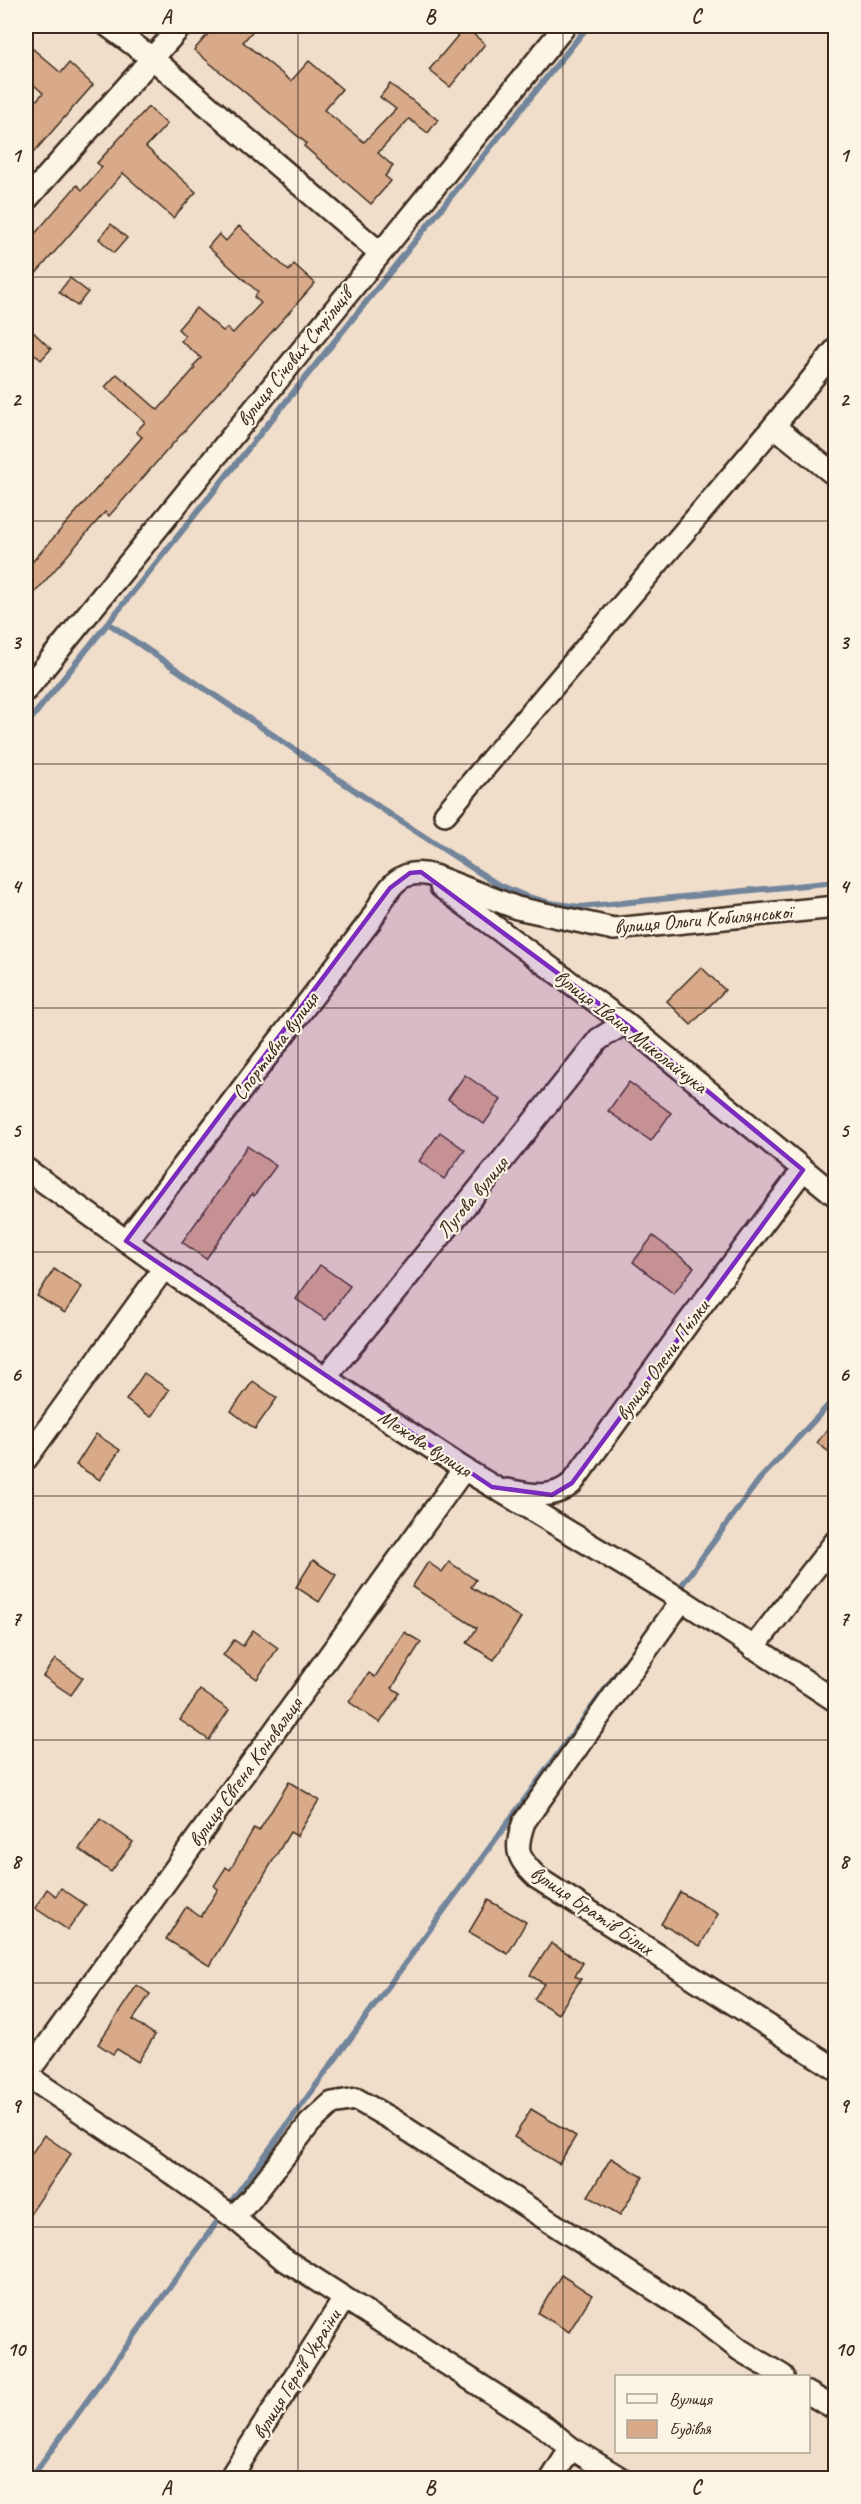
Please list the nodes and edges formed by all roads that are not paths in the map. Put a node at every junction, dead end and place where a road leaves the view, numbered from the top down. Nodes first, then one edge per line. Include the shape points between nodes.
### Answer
1 (108, 26) edge
2 (181, 26) edge
3 (565, 26) edge
4 (152, 58) junction
5 (26, 200) edge
6 (379, 252) junction
7 (836, 349) edge
8 (774, 426) junction
9 (836, 476) edge
10 (26, 690) edge
11 (445, 814) dead end
12 (427, 874) junction
13 (836, 907) edge
14 (625, 1023) junction
15 (26, 1169) edge
16 (803, 1170) junction
17 (836, 1196) edge
18 (126, 1241) junction
19 (164, 1268) junction
20 (325, 1378) junction
21 (26, 1460) edge
22 (464, 1469) junction
23 (492, 1486) junction
24 (836, 1541) edge
25 (682, 1600) junction
26 (753, 1648) junction
27 (836, 1701) edge
28 (836, 2069) edge
29 (26, 2075) edge
30 (233, 2217) junction
31 (344, 2300) junction
32 (781, 2375) edge
33 (810, 2393) edge
34 (836, 2409) edge
35 (571, 2448) junction
36 (230, 2478) edge
37 (552, 2478) edge
38 (620, 2478) edge

1 - 4 street
2 - 4 street
3 - 6 street, вулиця Січових Стрільців
4 - 5 street
4 - 6 street
6 - 10 street, вулиця Січових Стрільців
7 - 8 street
8 - 9 street
8 - 11 street
12 - 13 street, вулиця Ольги Кобилянської via 517,908 614,929
12 - 14 street, вулиця Івана Миколайчука
12 - 18 street, Спортивна вулиця via 410,873 390,888
14 - 16 street, вулиця Івана Миколайчука
14 - 20 street, Лугова вулиця via 599,1039
15 - 18 street, Межова вулиця
16 - 17 street, вулиця Івана Миколайчука
16 - 23 street, вулиця Олени Пчілки via 572,1483 552,1495
18 - 19 street, Межова вулиця
19 - 20 street, Межова вулиця
19 - 21 street
20 - 22 street, Межова вулиця
22 - 23 street, Межова вулиця
22 - 29 street, вулиця Євгена Коновальця
23 - 25 street, Межова вулиця
24 - 26 street
25 - 26 street, Межова вулиця
25 - 28 street, вулиця Братів Білих via 524,1822 517,1843 522,1862 539,1879
26 - 27 street, Межова вулиця
29 - 30 street
30 - 31 street via 282,2259
30 - 32 street via 310,2123 332,2103 356,2099
31 - 35 street via 545,2427
31 - 36 street, вулиця Героїв України
33 - 34 street
35 - 37 street
35 - 38 street

